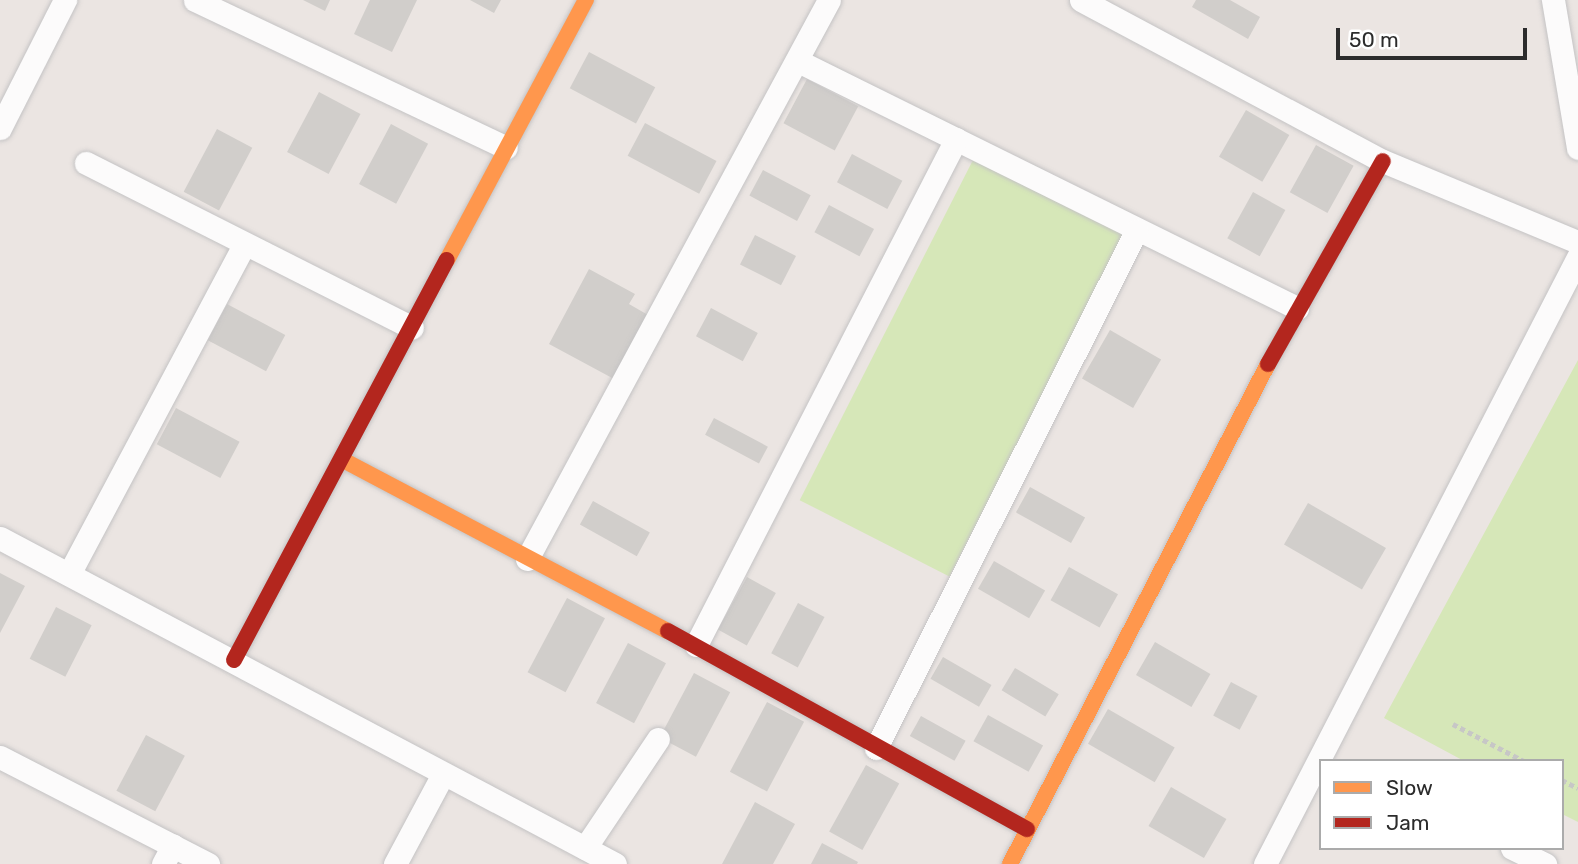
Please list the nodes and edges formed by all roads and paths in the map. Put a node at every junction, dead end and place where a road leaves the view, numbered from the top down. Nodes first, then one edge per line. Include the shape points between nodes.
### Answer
1 (65, 0) edge
2 (195, 0) edge
3 (586, 0) edge
4 (829, 0) edge
5 (1553, 0) edge
6 (1090, 2) edge
7 (1569, 35) edge
8 (798, 61) junction
9 (0, 128) edge
10 (956, 139) junction
11 (506, 148) junction
12 (1578, 148) edge
13 (1383, 161) junction
14 (86, 163) dead end
15 (1136, 230) junction
16 (1578, 242) edge
17 (243, 247) junction
18 (1578, 257) edge
19 (1297, 308) junction
20 (412, 328) junction
21 (343, 460) junction
22 (0, 538) edge
23 (527, 559) junction
24 (69, 574) junction
25 (696, 645) junction
26 (234, 660) junction
27 (1453, 724) dead end
28 (658, 739) dead end
29 (876, 748) junction
30 (1336, 755) edge
31 (0, 757) edge
32 (1520, 759) edge
33 (443, 774) junction
34 (1319, 781) edge
35 (1027, 829) junction
36 (585, 848) junction
37 (168, 854) edge
38 (1513, 854) edge
39 (208, 864) edge
40 (395, 864) edge
41 (615, 864) edge
42 (1010, 864) edge
43 (1265, 864) edge
44 (1545, 864) edge

1 - 9 street
2 - 11 street
3 - 11 street
4 - 8 street
5 - 7 street
6 - 13 street
7 - 12 street
8 - 10 street
8 - 23 street
10 - 15 street
10 - 25 street
11 - 20 street
13 - 16 street
13 - 19 street
14 - 17 street
15 - 19 street
15 - 29 street
17 - 20 street
17 - 24 street
18 - 30 street
19 - 35 street
20 - 21 street
21 - 23 street
21 - 26 street
22 - 24 street
23 - 25 street
24 - 26 street
25 - 29 street
26 - 33 street
27 - 32 path
28 - 36 street
29 - 35 street
31 - 37 street
33 - 36 street
33 - 40 street
34 - 43 street
35 - 42 street
36 - 41 street
37 - 39 street
38 - 44 street

